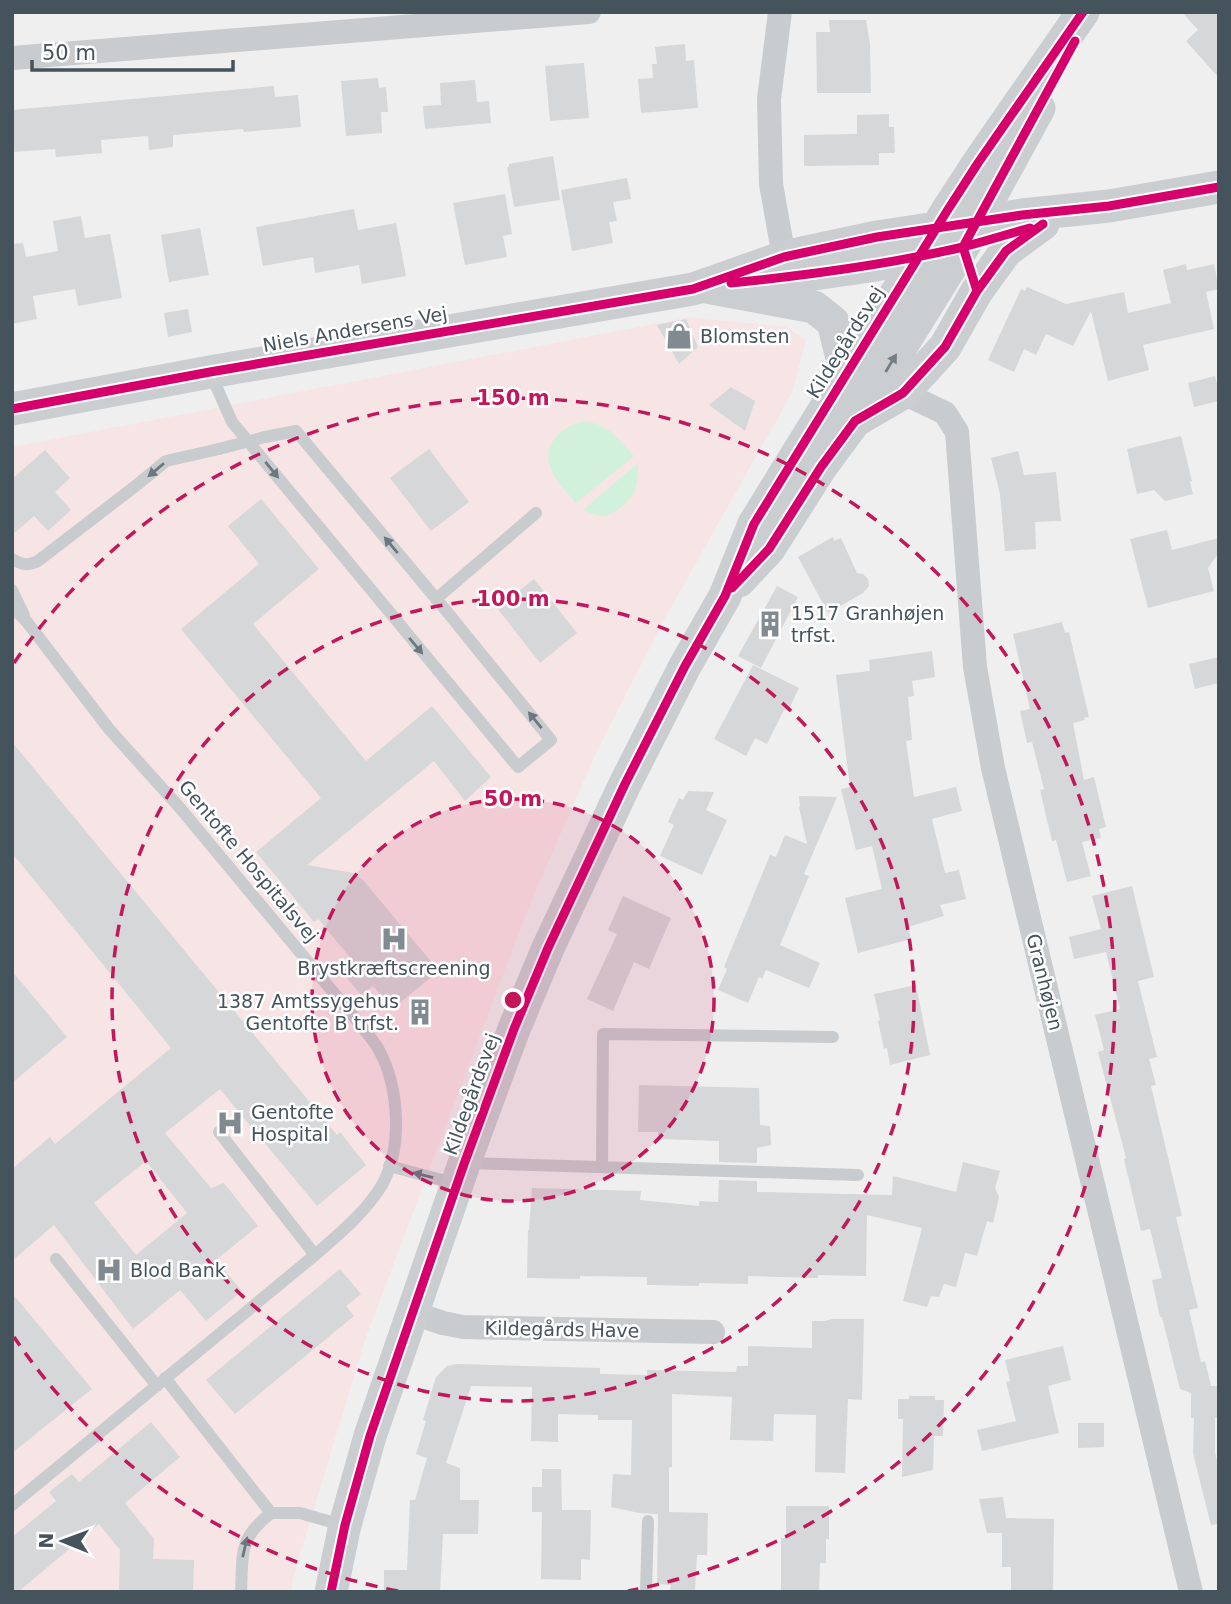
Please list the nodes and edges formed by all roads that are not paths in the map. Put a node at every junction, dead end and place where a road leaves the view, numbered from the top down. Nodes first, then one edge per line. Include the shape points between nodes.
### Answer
1 (589, 12) edge
2 (780, 12) edge
3 (1083, 12) edge
4 (1091, 12) edge
5 (12, 58) edge
6 (1219, 187) edge
7 (1109, 206) junction
8 (1043, 224) junction
9 (937, 227) junction
10 (970, 234) junction
11 (919, 256) junction
12 (790, 279) junction
13 (704, 286) junction
14 (210, 372) junction
15 (846, 374) junction
16 (903, 393) junction
17 (12, 409) edge
18 (855, 421) junction
19 (536, 513) dead end
20 (12, 559) edge
21 (12, 590) edge
22 (725, 596) junction
23 (436, 598) junction
24 (12, 607) edge
25 (27, 622) junction
26 (833, 1037) dead end
27 (219, 1132) dead end
28 (389, 1166) junction
29 (602, 1167) junction
30 (461, 1173) junction
31 (858, 1175) dead end
32 (315, 1255) junction
33 (57, 1259) dead end
34 (414, 1313) junction
35 (713, 1332) dead end
36 (161, 1382) junction
37 (12, 1505) edge
38 (271, 1513) junction
39 (648, 1521) dead end
40 (345, 1525) junction
41 (241, 1592) edge
42 (331, 1592) edge
43 (646, 1592) edge
44 (1191, 1592) edge

1 - 5 street
2 - 12 street via 769,99 771,184
3 - 9 street, Kildegårdsvej
4 - 10 street, Kildegårdsvej
6 - 7 street, Niels Andersens Vej
7 - 8 street, Niels Andersens Vej
7 - 10 street, Niels Andersens Vej via 1022,215
8 - 10 street, Niels Andersens Vej
8 - 16 street, Kildegårdsvej via 1006,251 945,346
9 - 10 street, Niels Andersens Vej
9 - 11 street, Kildegårdsvej
9 - 12 street, Niels Andersens Vej via 877,237
10 - 11 street, Niels Andersens Vej
18 -> 10 street, Kildegårdsvej
11 - 12 street, Niels Andersens Vej
11 - 15 street, Kildegårdsvej
12 - 13 street, Kildegårdsvej
12 - 13 street, Niels Andersens Vej
12 - 15 street, Kildegårdsvej via 833,322
13 - 14 street, Niels Andersens Vej
14 - 17 street, Niels Andersens Vej
14 -> 23 lane via 232,422 518,767 551,740
15 - 22 street, Kildegårdsvej via 754,524
16 - 18 street, Kildegårdsvej
16 - 44 street, Granhøjen via 945,413 957,432 975,667 993,768
18 - 22 street, Kildegårdsvej via 769,549
19 - 23 lane
23 -> 20 lane, bridge via 296,431 166,461 38,561 22,565
21 - 25 lane
22 - 30 street, Kildegårdsvej via 679,677 587,862 514,1029
24 - 25 lane, Gentofte Hospitalsvej
25 - 28 lane, Gentofte Hospitalsvej via 110,729 378,1049 396,1115
26 - 29 lane via 603,1034
27 - 32 lane
30 -> 28 lane
28 - 32 lane, Gentofte Hospitalsvej via 383,1183 360,1214
29 - 30 lane, Kildegårdsvej
29 - 31 lane, Kildegårdsvej
30 - 34 street, Kildegårdsvej
32 - 36 lane, Gentofte Hospitalsvej
33 - 36 lane
34 - 35 street, Kildegårds Have via 463,1327
34 - 40 street, Kildegårdsvej via 370,1436
36 - 37 lane, Gentofte Hospitalsvej
36 - 38 lane
38 - 40 lane via 300,1513
41 -> 38 lane via 248,1535
39 - 43 lane
40 - 42 street, Kildegårdsvej

